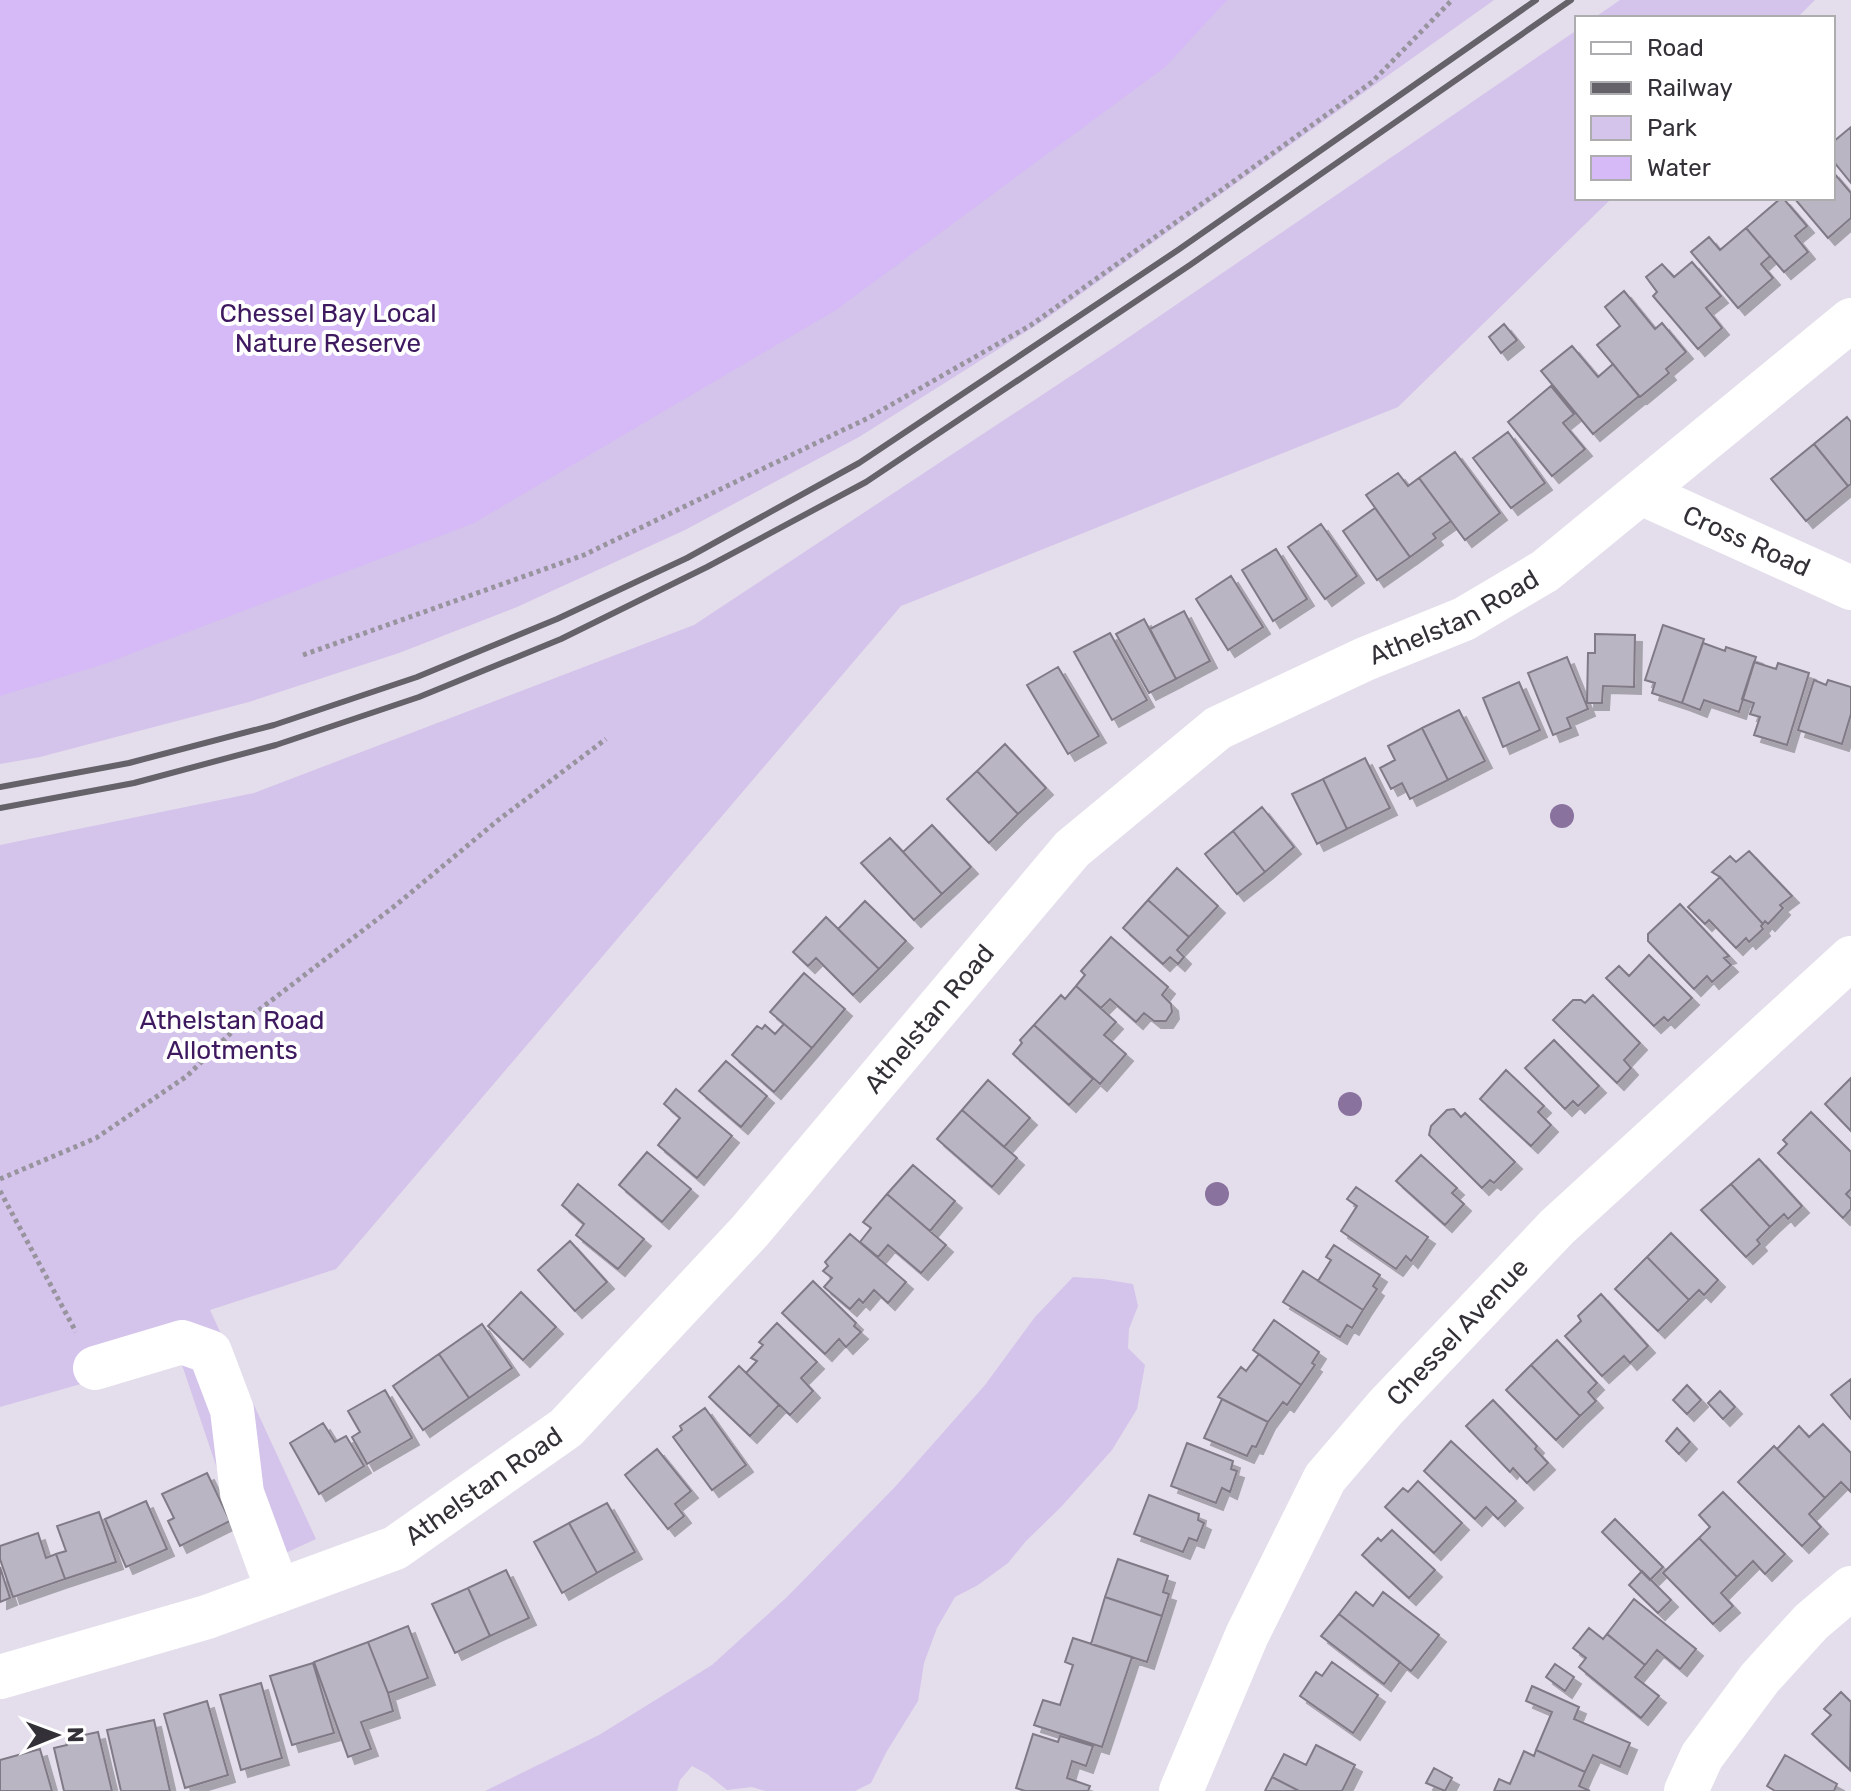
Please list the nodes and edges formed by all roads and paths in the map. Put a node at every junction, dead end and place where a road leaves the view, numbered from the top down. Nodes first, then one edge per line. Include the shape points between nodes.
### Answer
1 (1452, 0) edge
2 (1851, 320) edge
3 (1641, 493) junction
4 (1851, 588) edge
5 (303, 655) dead end
6 (606, 739) dead end
7 (1851, 958) edge
8 (0, 1179) edge
9 (0, 1191) edge
10 (95, 1368) joint
11 (1851, 1588) edge
12 (278, 1591) junction
13 (0, 1677) edge
14 (1181, 1791) edge
15 (1686, 1791) edge

1 - 5 path via 1372,82 1031,325 881,410 584,555
2 - 3 street, Athelstan Road
3 - 4 street, Cross Road
3 - 12 street, Athelstan Road via 1545,571 1464,619 1218,728 1072,849 750,1231 566,1428 395,1548
6 - 8 path via 238,1026 187,1076 96,1138
7 - 14 street, Chessel Avenue via 1557,1227 1325,1478 1247,1635
9 - 10 path
10 - 12 street via 182,1342 210,1352 232,1410 242,1493
11 - 15 street via 1760,1678 1702,1756
12 - 13 street, Athelstan Road

